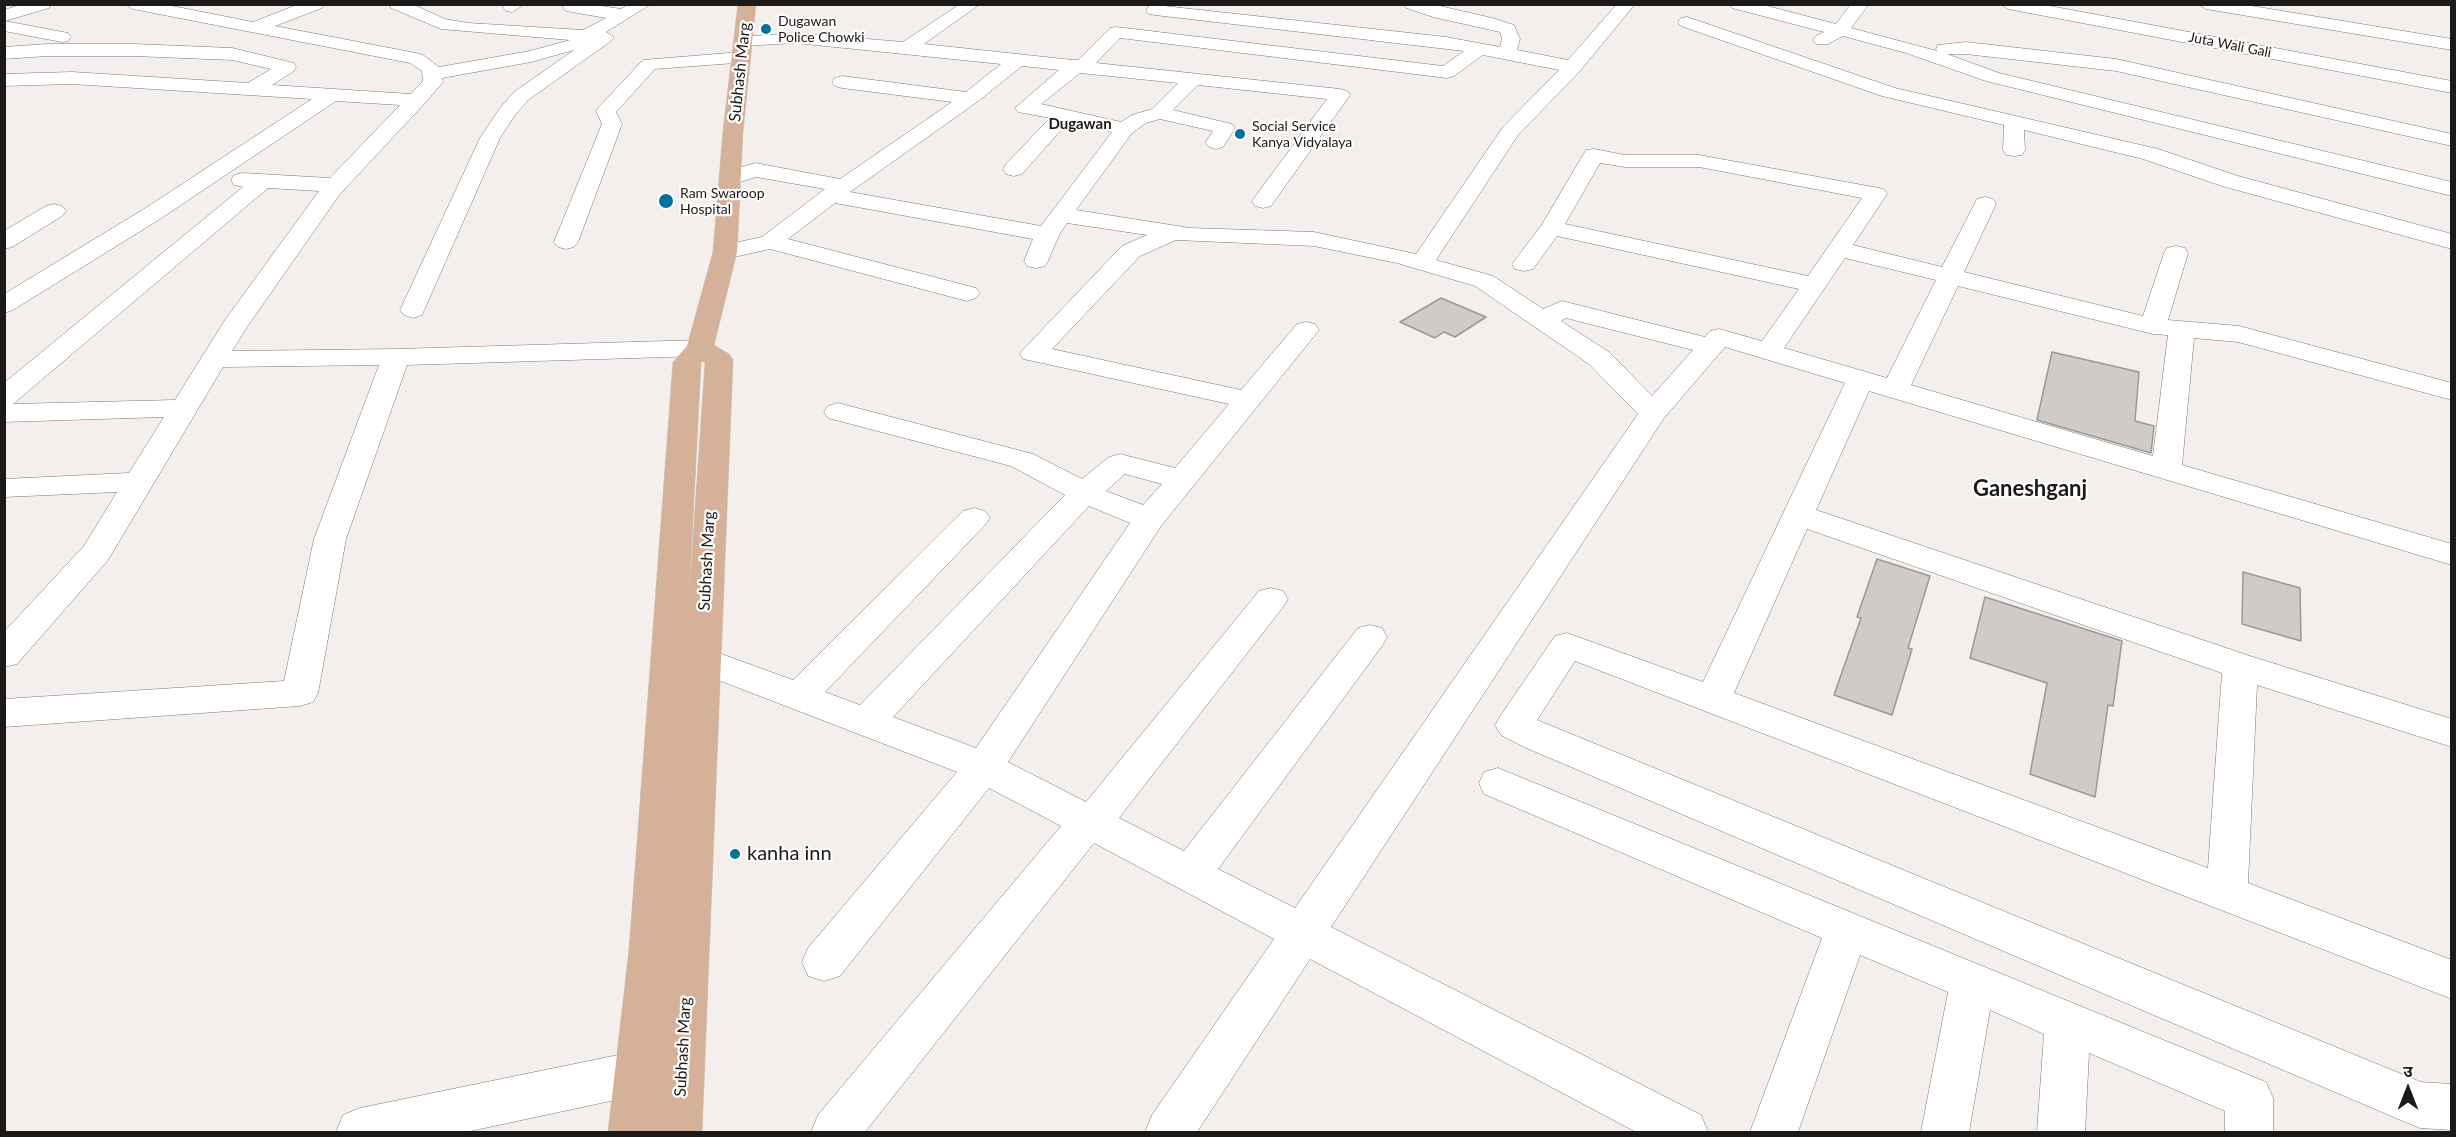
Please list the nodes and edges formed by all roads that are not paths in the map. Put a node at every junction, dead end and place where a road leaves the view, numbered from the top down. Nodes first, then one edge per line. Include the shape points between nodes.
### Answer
1 (43, 4) edge
2 (133, 4) edge
3 (397, 4) edge
4 (577, 4) edge
5 (643, 4) edge
6 (747, 4) edge
7 (1412, 4) edge
8 (1627, 4) edge
9 (1738, 4) edge
10 (1861, 4) edge
11 (2008, 4) edge
12 (2206, 4) edge
13 (310, 5) edge
14 (937, 6) edge
15 (968, 7) edge
16 (180, 8) edge
17 (1508, 9) dead end
18 (623, 15) junction
19 (1149, 15) dead end
20 (4, 16) edge
21 (2078, 17) junction
22 (1687, 22) dead end
23 (1492, 23) junction
24 (2015, 23) dead end
25 (4, 26) edge
26 (254, 28) junction
27 (1839, 31) junction
28 (1981, 32) dead end
29 (595, 36) junction
30 (1214, 44) junction
31 (2451, 45) edge
32 (901, 47) junction
33 (96, 50) junction
34 (742, 50) junction
35 (1913, 50) junction
36 (1475, 52) junction
37 (4, 53) edge
38 (1507, 53) junction
39 (1788, 58) junction
40 (1019, 59) junction
41 (865, 66) dead end
42 (1080, 66) junction
43 (1573, 67) junction
44 (431, 74) junction
45 (996, 75) junction
46 (1192, 77) junction
47 (4, 80) edge
48 (30, 80) junction
49 (2451, 87) edge
50 (252, 89) junction
51 (4, 92) edge
52 (333, 94) junction
53 (970, 98) junction
54 (417, 100) junction
55 (1159, 113) junction
56 (1065, 114) junction
57 (2014, 122) junction
58 (1125, 129) junction
59 (2451, 140) edge
60 (1216, 143) dead end
61 (2014, 150) dead end
62 (1014, 169) dead end
63 (207, 178) junction
64 (730, 178) junction
65 (263, 181) junction
66 (336, 185) junction
67 (2451, 189) edge
68 (838, 191) junction
69 (1263, 201) dead end
70 (1985, 204) dead end
71 (54, 211) dead end
72 (1054, 224) junction
73 (1551, 228) junction
74 (1175, 232) junction
75 (4, 242) edge
76 (566, 242) dead end
77 (770, 242) junction
78 (2451, 242) edge
79 (1839, 249) junction
80 (725, 252) junction
81 (2176, 253) dead end
82 (1036, 261) dead end
83 (1422, 263) junction
84 (1524, 264) dead end
85 (1950, 276) junction
86 (1814, 285) junction
87 (967, 292) dead end
88 (4, 305) edge
89 (413, 310) dead end
90 (1543, 320) junction
91 (2153, 326) junction
92 (2182, 328) junction
93 (1306, 330) dead end
94 (1712, 346) junction
95 (700, 348) junction
96 (1768, 352) junction
97 (396, 357) junction
98 (214, 359) junction
99 (1860, 380) junction
100 (1895, 390) junction
101 (2451, 393) edge
102 (4, 398) edge
103 (1247, 400) junction
104 (184, 408) junction
105 (838, 412) dead end
106 (4, 413) edge
107 (1653, 413) junction
108 (2166, 471) junction
109 (1184, 480) junction
110 (139, 482) junction
111 (4, 488) edge
112 (1084, 493) junction
113 (1798, 514) junction
114 (974, 518) dead end
115 (1149, 519) junction
116 (2451, 555) edge
117 (1271, 599) dead end
118 (1370, 637) dead end
119 (4, 656) edge
120 (685, 663) junction
121 (2240, 666) junction
122 (799, 697) junction
123 (1713, 700) junction
124 (4, 713) edge
125 (865, 723) junction
126 (2451, 734) edge
127 (984, 767) junction
128 (1498, 783) dead end
129 (1090, 822) junction
130 (1190, 874) junction
131 (2227, 893) junction
132 (1847, 929) junction
133 (1302, 933) junction
134 (824, 962) dead end
135 (2451, 980) edge
136 (1972, 982) junction
137 (2068, 1022) junction
138 (659, 1068) junction
139 (2451, 1107) edge
140 (360, 1132) edge
141 (632, 1132) edge
142 (678, 1132) edge
143 (835, 1132) edge
144 (1169, 1132) edge
145 (1684, 1132) edge
146 (1774, 1132) edge
147 (1945, 1132) edge
148 (2061, 1132) edge
149 (2249, 1132) edge

1 - 20 street
2 - 16 street
3 - 29 street via 441,24
4 - 18 street via 572,7
5 - 18 street
6 - 34 main road, Subhash Marg
7 - 23 street via 1439,14
8 - 43 street
9 - 27 street
10 - 27 street
11 - 21 street, Juta Wali Gali
12 - 31 street
13 - 26 street
14 - 15 street
15 - 32 street
16 - 26 street
17 - 23 street
18 - 29 street
19 - 36 street
21 - 24 street
21 - 49 street, Juta Wali Gali
22 - 39 street
23 - 38 street via 1508,29 1511,39
25 - 33 street via 105,45
26 - 44 street via 416,59 431,69
27 - 35 street
27 - 39 street
28 - 35 street
29 - 44 street via 531,56
29 - 89 street via 520,96 507,112 490,138
30 - 36 street via 1447,72
30 - 42 street via 1116,32
30 - 46 street
32 - 34 street via 796,38
32 - 40 street
32 - 45 street via 873,61
33 - 37 street
33 - 50 street via 232,54 287,67
34 - 64 main road, Subhash Marg
34 - 76 street via 650,64 606,111 612,124
35 - 59 street via 1966,48 2116,65
35 - 67 street via 2005,80
36 - 38 street
38 - 43 street
39 - 57 street via 1889,92
40 - 42 street
40 - 45 street
41 - 53 street via 842,82
42 - 46 street
42 - 56 street via 1025,108
43 - 83 street via 1510,131
44 - 54 street via 433,82
45 - 53 street
46 - 55 street
46 - 69 street via 1340,95
47 - 48 street
48 - 50 street via 72,78
48 - 51 street
50 - 52 street
52 - 54 street
52 - 63 street
53 - 68 street
54 - 66 street
55 - 58 street via 1139,119
55 - 60 street via 1225,128
56 - 58 street
56 - 62 street
57 - 61 street
57 - 78 street via 2150,154 2230,181
58 - 72 street
63 - 65 street
63 - 88 street
64 - 68 street via 755,170
64 - 80 main road, Subhash Marg
65 - 66 street
65 - 102 street
66 - 98 street
68 - 72 street via 965,221
68 - 77 street
70 - 85 street
71 - 75 street
72 - 74 street
72 - 82 street
73 - 79 street via 1594,155 1625,161 1699,161 1876,194
73 - 84 street
73 - 86 street
74 - 83 street via 1314,239
74 - 103 street via 1131,251 1034,353
77 - 80 street
77 - 87 street
79 - 85 street
79 - 86 street
80 - 95 main road, Subhash Marg
81 - 91 street
83 - 90 street via 1484,281
85 - 91 street
85 - 100 street
86 - 96 street
90 - 94 street via 1563,309
90 - 107 street via 1599,358
91 - 92 street
92 - 101 street via 2239,334
92 - 108 street
93 - 103 street
94 - 96 street via 1719,337
94 - 107 street
95 - 97 street
95 - 120 main road, Subhash Marg via 687,362
96 - 99 street
97 - 98 street
97 - 124 street via 330,539 300,693
98 - 104 street
99 - 100 street
99 - 113 street
100 - 108 street
103 - 109 street
104 - 106 street
104 - 110 street
105 - 112 street via 1022,460
107 - 133 street
108 - 116 street
109 - 112 street via 1120,463
109 - 115 street
110 - 111 street
110 - 119 street via 96,553
112 - 115 street
112 - 125 street
113 - 121 street
113 - 123 street
114 - 122 street
115 - 127 street
117 - 129 street
118 - 130 street
120 - 122 street
120 - 138 main road, Subhash Marg via 651,950
121 - 126 street
121 - 131 street
122 - 125 street
123 - 131 street
123 - 139 street via 1567,645 1514,725 2420,1105
125 - 127 street
127 - 129 street
127 - 134 street
128 - 132 street
129 - 130 street
129 - 143 street
130 - 133 street
131 - 135 street
132 - 136 street
132 - 146 street
133 - 144 street
133 - 145 street
136 - 137 street
136 - 147 street
137 - 148 street
137 - 149 street via 2249,1098
138 - 140 street
138 - 141 main road
138 - 142 main road, Subhash Marg

